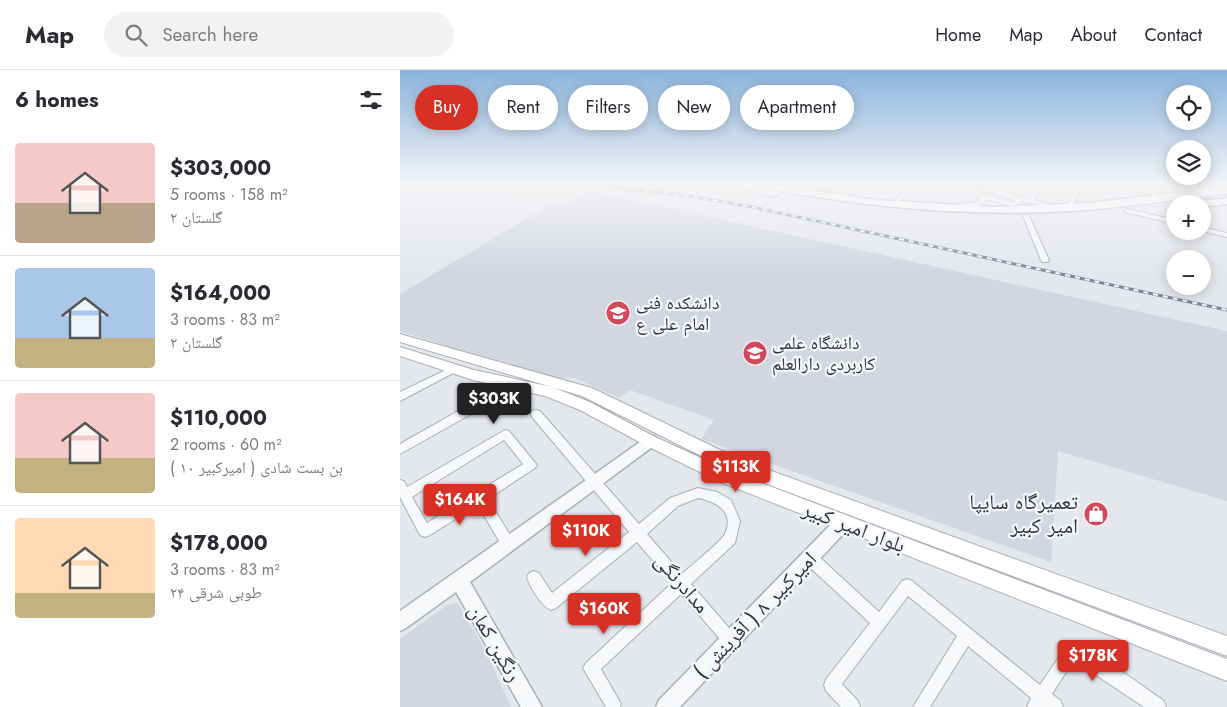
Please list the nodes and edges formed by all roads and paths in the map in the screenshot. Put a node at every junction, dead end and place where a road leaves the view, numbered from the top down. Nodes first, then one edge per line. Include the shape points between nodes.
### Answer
1 (970, 215) edge
2 (1052, 215) edge
3 (1143, 215) edge
4 (1026, 216) junction
5 (1166, 220) edge
6 (1211, 231) edge
7 (1227, 235) edge
8 (1045, 260) dead end
9 (400, 338) edge
10 (400, 351) edge
11 (454, 369) junction
12 (507, 383) junction
13 (400, 397) edge
14 (536, 414) dead end
15 (650, 441) junction
16 (400, 449) edge
17 (594, 482) junction
18 (403, 490) edge
19 (480, 497) junction
20 (844, 523) junction
21 (638, 533) junction
22 (508, 544) junction
23 (810, 558) junction
24 (534, 578) dead end
25 (459, 580) junction
26 (683, 582) junction
27 (1096, 597) junction
28 (1096, 620) junction
29 (400, 622) edge
30 (879, 622) junction
31 (966, 636) junction
32 (730, 640) junction
33 (1227, 646) edge
34 (1227, 670) edge
35 (1038, 701) edge
36 (613, 704) dead end
37 (532, 707) edge
38 (666, 707) edge
39 (852, 707) edge
40 (921, 707) edge
41 (1055, 707) edge
42 (1158, 707) edge

1 - 4 main road
2 - 4 main road
3 - 5 street
4 - 8 street
6 - 7 street
9 - 27 main road, بلوار امیر کبیر via 587,392 735,465
10 - 11 main road, بلوار امیر کبیر
11 - 12 main road, بلوار امیر کبیر
11 - 13 street
12 - 15 main road, بلوار امیر کبیر via 546,391 585,406
12 - 16 street via 485,401
14 - 17 street, مدادرنگی
15 - 17 street
15 - 20 main road, بلوار امیر کبیر via 726,477
17 - 21 street, مدادرنگی
17 - 22 street
18 - 19 street via 425,532
18 - 19 street via 505,434 531,466
19 - 22 street
20 - 23 street, امیرکبیر ۸ ( آفرینش )
20 - 28 main road, بلوار امیر کبیر
21 - 24 street via 552,603
21 - 26 street, مدادرنگی
21 - 26 street via 674,502 698,493 713,496 727,504 734,521 730,539
22 - 25 street
23 - 30 street
23 - 32 street, امیرکبیر ۸ ( آفرینش )
25 - 29 street
25 - 37 street, رنگین کمان
26 - 32 street, مدادرنگی
26 - 36 street via 591,668
27 - 28 main road
27 - 33 main road, بلوار امیر کبیر
28 - 34 main road, بلوار امیر کبیر
30 - 31 street via 908,586
30 - 39 street via 832,685
31 - 35 street
31 - 40 street
32 - 38 street, امیرکبیر ۸ ( آفرینش )
35 - 41 street
35 - 42 street via 1064,662 1076,660 1097,666

